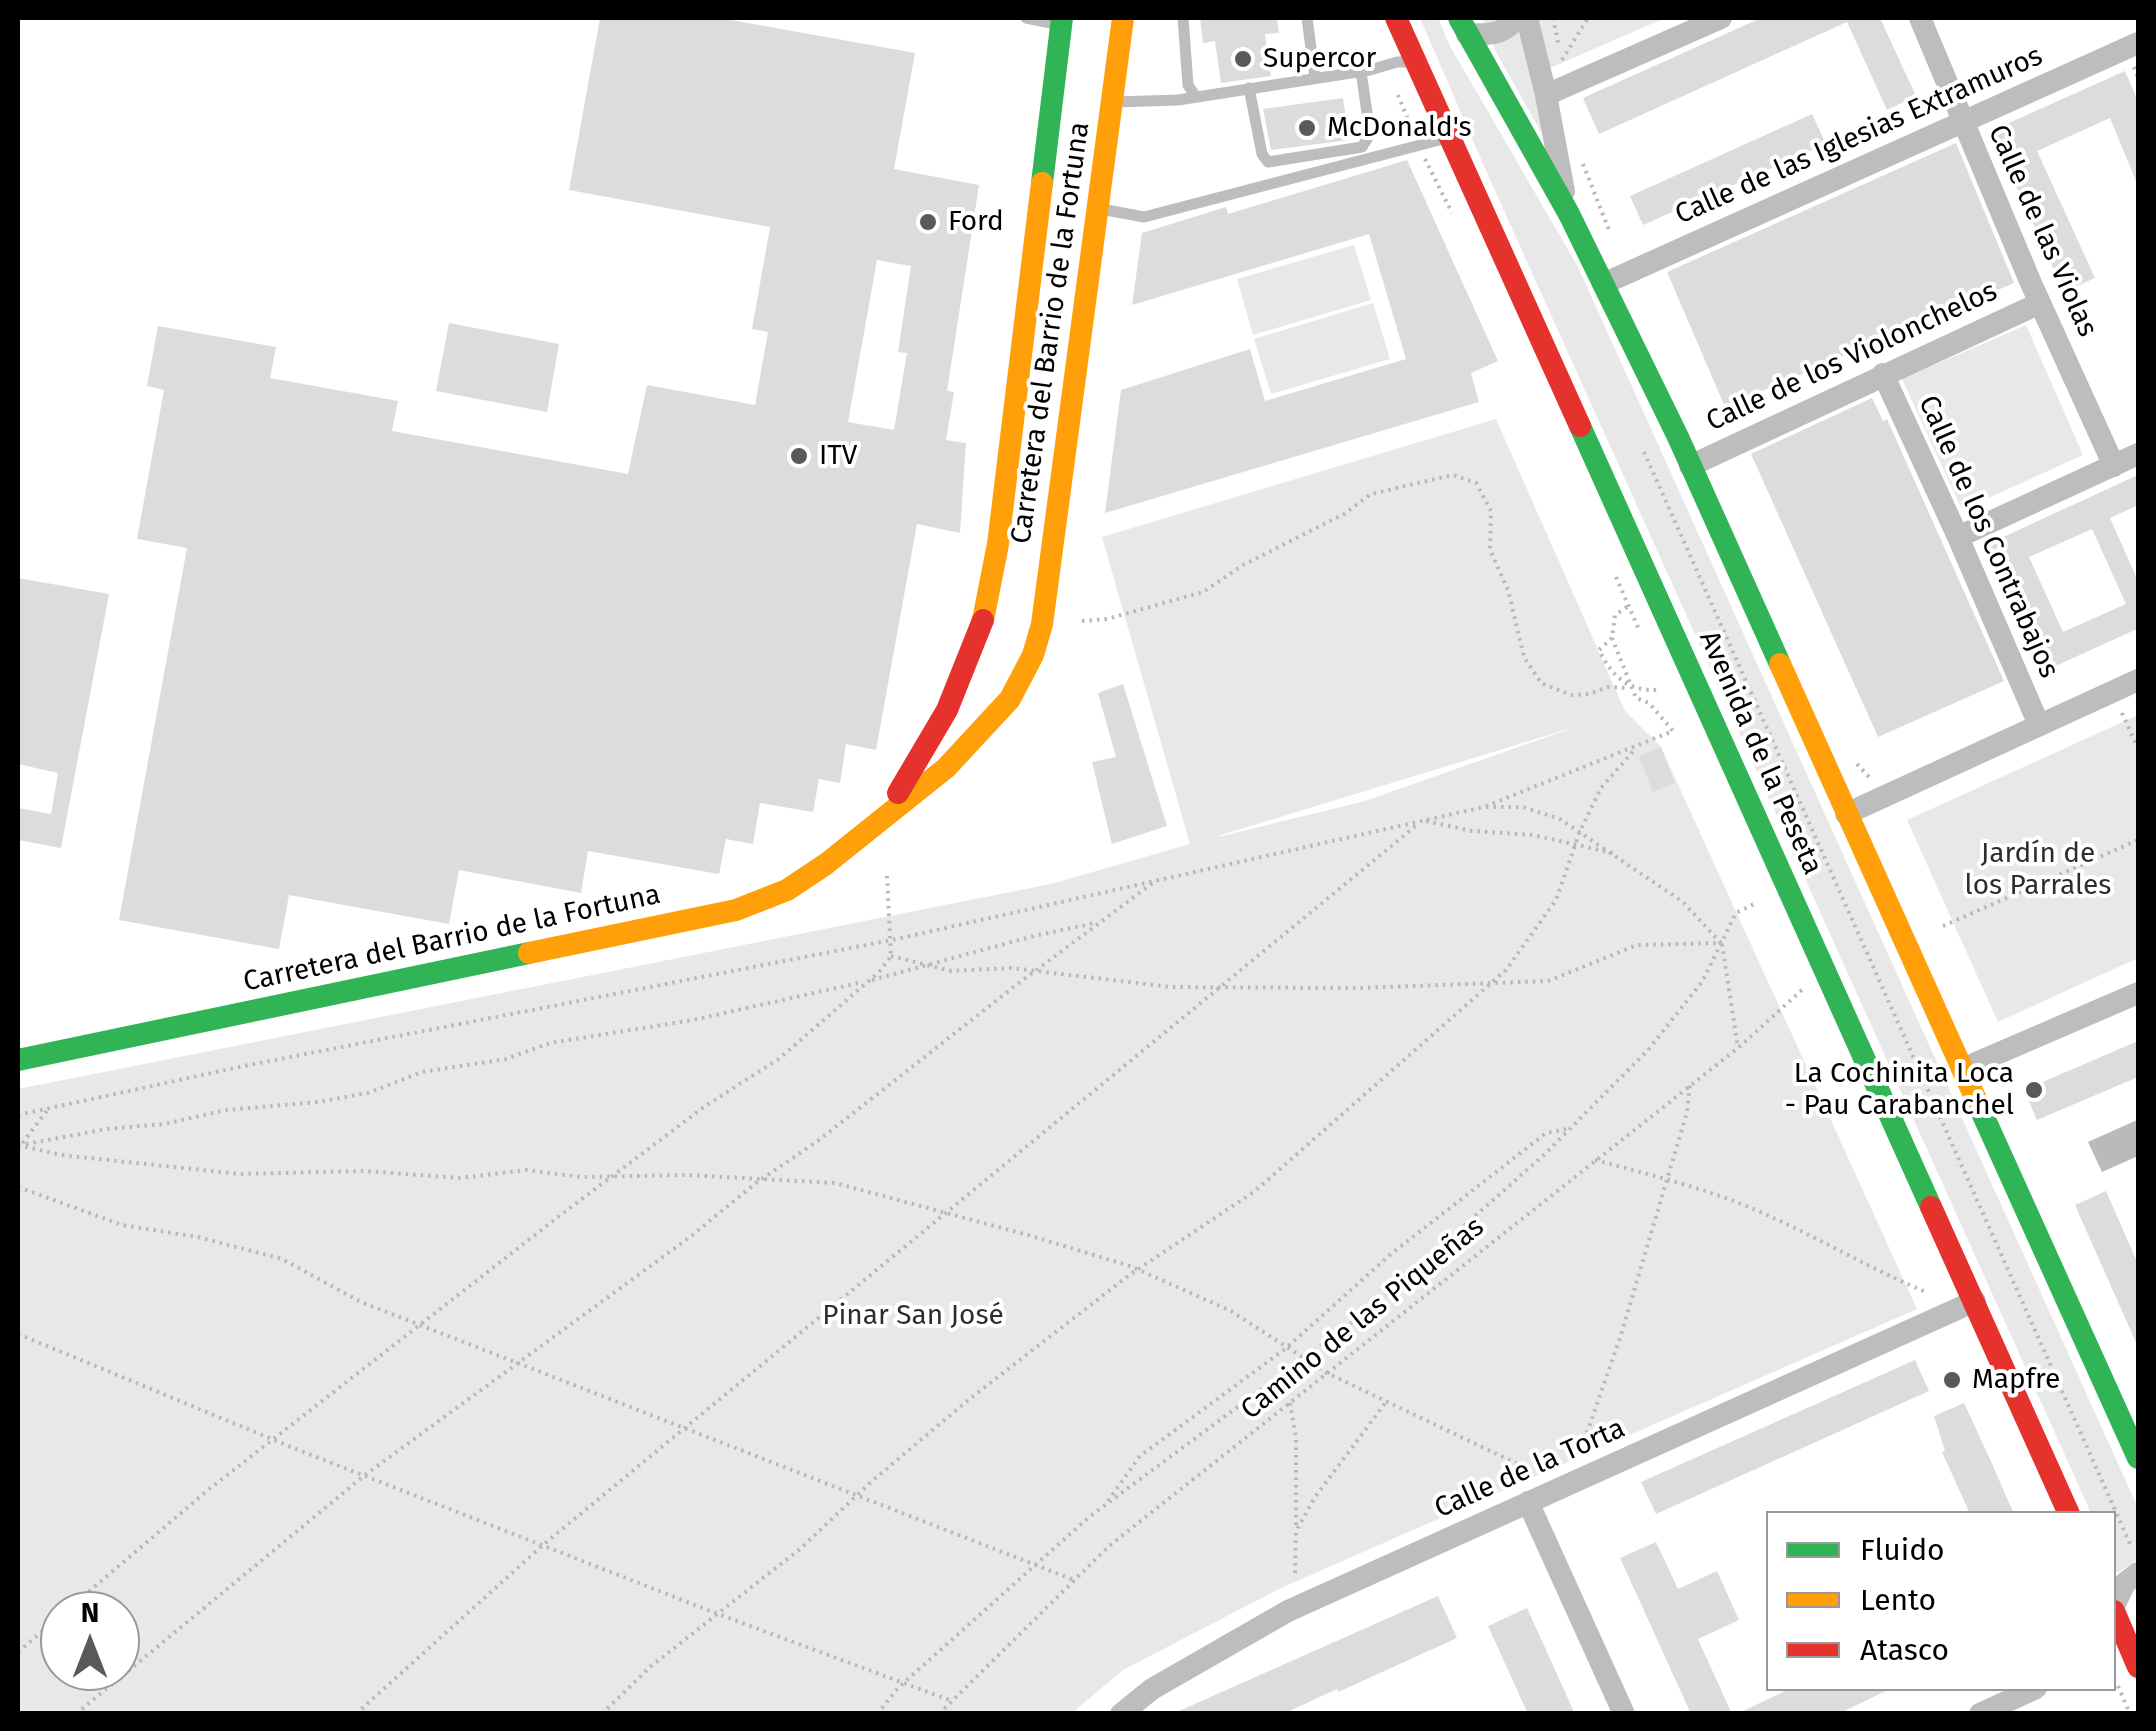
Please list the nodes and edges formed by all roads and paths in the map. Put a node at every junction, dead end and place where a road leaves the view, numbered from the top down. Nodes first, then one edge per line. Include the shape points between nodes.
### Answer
1 (1026, 18) edge
2 (1123, 18) edge
3 (1182, 18) edge
4 (1307, 18) edge
5 (1396, 18) edge
6 (1516, 18) edge
7 (1527, 18) edge
8 (1588, 18) edge
9 (1721, 18) edge
10 (1920, 18) edge
11 (1062, 21) edge
12 (1463, 26) edge
13 (2138, 43) edge
14 (1562, 61) dead end
15 (1417, 63) junction
16 (1362, 71) junction
17 (1314, 78) junction
18 (1249, 88) junction
19 (1546, 96) junction
20 (1196, 97) junction
21 (1111, 104) junction
22 (1962, 122) junction
23 (1452, 136) junction
24 (1582, 161) dead end
25 (1097, 208) junction
26 (1569, 214) junction
27 (1614, 243) dead end
28 (1604, 284) junction
29 (2040, 303) junction
30 (1883, 374) junction
31 (1644, 452) dead end
32 (2138, 454) edge
33 (1690, 466) junction
34 (2114, 466) junction
35 (1958, 536) junction
36 (1626, 607) dead end
37 (983, 620) junction
38 (1082, 622) dead end
39 (1612, 638) junction
40 (1033, 655) junction
41 (2138, 680) edge
42 (1632, 688) junction
43 (1659, 690) dead end
44 (2122, 713) dead end
45 (2038, 725) junction
46 (1639, 744) junction
47 (2138, 748) edge
48 (1484, 807) junction
49 (1846, 814) junction
50 (1422, 820) junction
51 (878, 824) junction
52 (1580, 831) junction
53 (2138, 840) edge
54 (1575, 846) junction
55 (1614, 853) junction
56 (887, 876) dead end
57 (1158, 879) junction
58 (1754, 904) dead end
59 (1100, 922) junction
60 (1943, 926) dead end
61 (892, 940) junction
62 (1721, 942) junction
63 (891, 956) junction
64 (928, 966) junction
65 (1824, 970) junction
66 (1034, 971) junction
67 (868, 981) junction
68 (1493, 982) junction
69 (1219, 988) junction
70 (2138, 993) edge
71 (1738, 1048) junction
72 (18, 1060) edge
73 (1962, 1070) junction
74 (1690, 1084) junction
75 (50, 1107) junction
76 (18, 1116) edge
77 (1570, 1128) junction
78 (18, 1146) edge
79 (1594, 1160) junction
80 (613, 1178) junction
81 (762, 1179) junction
82 (1667, 1180) junction
83 (18, 1187) edge
84 (946, 1213) junction
85 (1138, 1270) junction
86 (1926, 1292) dead end
87 (1974, 1301) junction
88 (420, 1325) junction
89 (18, 1334) edge
90 (1289, 1346) junction
91 (1304, 1357) junction
92 (518, 1364) junction
93 (1327, 1373) junction
94 (1387, 1402) junction
95 (1290, 1403) junction
96 (2130, 1419) edge
97 (684, 1429) junction
98 (274, 1440) junction
99 (1582, 1446) dead end
100 (2138, 1458) edge
101 (1528, 1469) dead end
102 (364, 1475) junction
103 (856, 1496) junction
104 (1528, 1502) junction
105 (1105, 1505) junction
106 (2069, 1511) edge
107 (2115, 1511) edge
108 (2116, 1512) edge
109 (1296, 1531) junction
110 (544, 1544) junction
111 (2131, 1546) dead end
112 (1035, 1566) junction
113 (2138, 1573) edge
114 (1295, 1574) dead end
115 (1074, 1580) junction
116 (89, 1591) edge
117 (2116, 1604) edge
118 (718, 1614) junction
119 (2116, 1614) edge
120 (40, 1633) edge
121 (18, 1652) edge
122 (2130, 1653) edge
123 (2116, 1680) edge
124 (903, 1684) junction
125 (2030, 1691) edge
126 (952, 1701) junction
127 (76, 1714) edge
128 (356, 1714) edge
129 (602, 1714) edge
130 (877, 1714) edge
131 (938, 1714) edge
132 (1122, 1714) edge
133 (1624, 1714) edge
134 (1980, 1714) edge
135 (2130, 1714) edge

1 - 11 lane
2 - 21 street, Carretera del Barrio de la Fortuna
3 - 20 lane via 1188,85
4 - 17 lane
5 - 15 street, Avenida de la Peseta
6 - 12 street via 1496,34
7 - 19 street
8 - 14 path
9 - 19 street
10 - 22 street, Calle de las Violas
11 - 37 street, Carretera del Barrio de la Fortuna
12 - 26 street, Avenida de la Peseta
13 - 22 street, Calle de las Iglesias Extramuros
15 - 16 lane
15 - 23 street, Avenida de la Peseta
16 - 17 lane
16 - 18 lane via 1370,134 1362,146 1268,162
17 - 18 lane
18 - 20 lane
19 - 26 street
20 - 21 lane
21 - 25 street, Carretera del Barrio de la Fortuna
22 - 28 street, Calle de las Iglesias Extramuros
22 - 29 street, Calle de las Violas
23 - 25 lane via 1144,217
23 - 65 street, Avenida de la Peseta
24 - 27 path
25 - 40 street, Carretera del Barrio de la Fortuna
26 - 28 street, Avenida de la Peseta
28 - 33 street, Avenida de la Peseta
29 - 30 street, Calle de los Violonchelos
29 - 34 street, Calle de las Violas
30 - 33 street, Calle de los Violonchelos
30 - 35 street, Calle de los Contrabajos
31 - 107 path
32 - 34 street
33 - 49 street, Avenida de la Peseta
34 - 35 street
35 - 45 street, Calle de los Contrabajos
36 - 39 path via 1616,614
37 - 40 street, Carretera del Barrio de la Fortuna via 981,660 990,674 1004,676
37 - 51 street, Carretera del Barrio de la Fortuna via 939,732
38 - 42 path via 1203,592 1370,494 1453,474 1476,483 1491,511 1490,550 1508,590 1524,657 1541,683 1571,695
39 - 42 path
39 - 42 path via 1599,650 1608,668
40 - 51 street, Carretera del Barrio de la Fortuna via 1010,699 946,768
41 - 45 street
42 - 43 path
42 - 46 path via 1672,731
44 - 47 path
45 - 49 street
46 - 48 path
46 - 52 path via 1601,788
48 - 50 path
48 - 52 path via 1522,807
49 - 73 street, Avenida de la Peseta
50 - 54 path
50 - 57 path
50 - 69 path
51 - 72 street, Carretera del Barrio de la Fortuna via 786,890 736,910
52 - 54 path
52 - 55 path
53 - 60 path
54 - 55 path
54 - 68 path via 1556,900
55 - 62 path via 1683,902
56 - 61 path
57 - 59 path
57 - 61 path
58 - 62 path, Camino de las Piqueñas via 1736,913
59 - 64 path
59 - 66 path
61 - 63 path
61 - 75 path
62 - 68 path via 1637,945 1548,982
62 - 71 path
62 - 77 path, Camino de las Piqueñas via 1702,982 1648,1050
63 - 64 path
63 - 67 path
64 - 66 path
64 - 67 path
65 - 71 path, Camino de las Piqueñas
65 - 87 street, Avenida de la Peseta
66 - 69 path
66 - 81 path
67 - 78 path via 550,1043 506,1059 422,1072 368,1093
67 - 80 path via 780,1058
68 - 69 path
68 - 85 path via 1256,1191
69 - 84 path
70 - 73 street
71 - 74 path, Camino de las Piqueñas
73 - 96 street, Avenida de la Peseta
74 - 79 path, Camino de las Piqueñas
74 - 82 path
75 - 76 path
75 - 78 path
77 - 90 path via 1546,1133 1391,1254
77 - 91 path, Camino de las Piqueñas via 1370,1309
78 - 80 path via 240,1174 364,1171 460,1178 527,1170
79 - 82 path
79 - 93 path, Camino de las Piqueñas
80 - 81 path
80 - 88 path
81 - 84 path via 835,1183
81 - 92 path
82 - 86 path via 1748,1206
82 - 99 path
83 - 88 path via 122,1226 198,1236 282,1259
84 - 85 path
84 - 97 path
85 - 90 path via 1231,1311
85 - 103 path
87 - 104 street, Calle de la Torta
87 - 106 street, Avenida de la Peseta
88 - 92 path
88 - 98 path
89 - 98 path
90 - 91 path
90 - 105 path via 1140,1456
91 - 93 path
91 - 105 path, Camino de las Piqueñas
92 - 97 path
92 - 102 path
93 - 94 path
93 - 95 path, Camino de las Piqueñas
94 - 101 path
94 - 109 path
95 - 109 path
95 - 115 path, Camino de las Piqueñas
96 - 100 street, Avenida de la Peseta
97 - 103 path
97 - 110 path
98 - 102 path
98 - 116 path
102 - 110 path
102 - 127 path
103 - 112 path
103 - 118 path
104 - 132 street, Calle de la Torta via 1288,1611
104 - 133 street
105 - 112 path, Camino de las Piqueñas
108 - 111 path
109 - 114 path
110 - 118 path
110 - 128 path
112 - 115 path
112 - 124 path, Camino de las Piqueñas
113 - 117 street via 2124,1583
115 - 126 path, Camino de las Piqueñas
118 - 124 path
118 - 129 path via 650,1666
119 - 122 street
120 - 121 path
123 - 135 path
124 - 126 path
124 - 130 path, Camino de las Piqueñas
125 - 134 street
126 - 131 path, Camino de las Piqueñas

